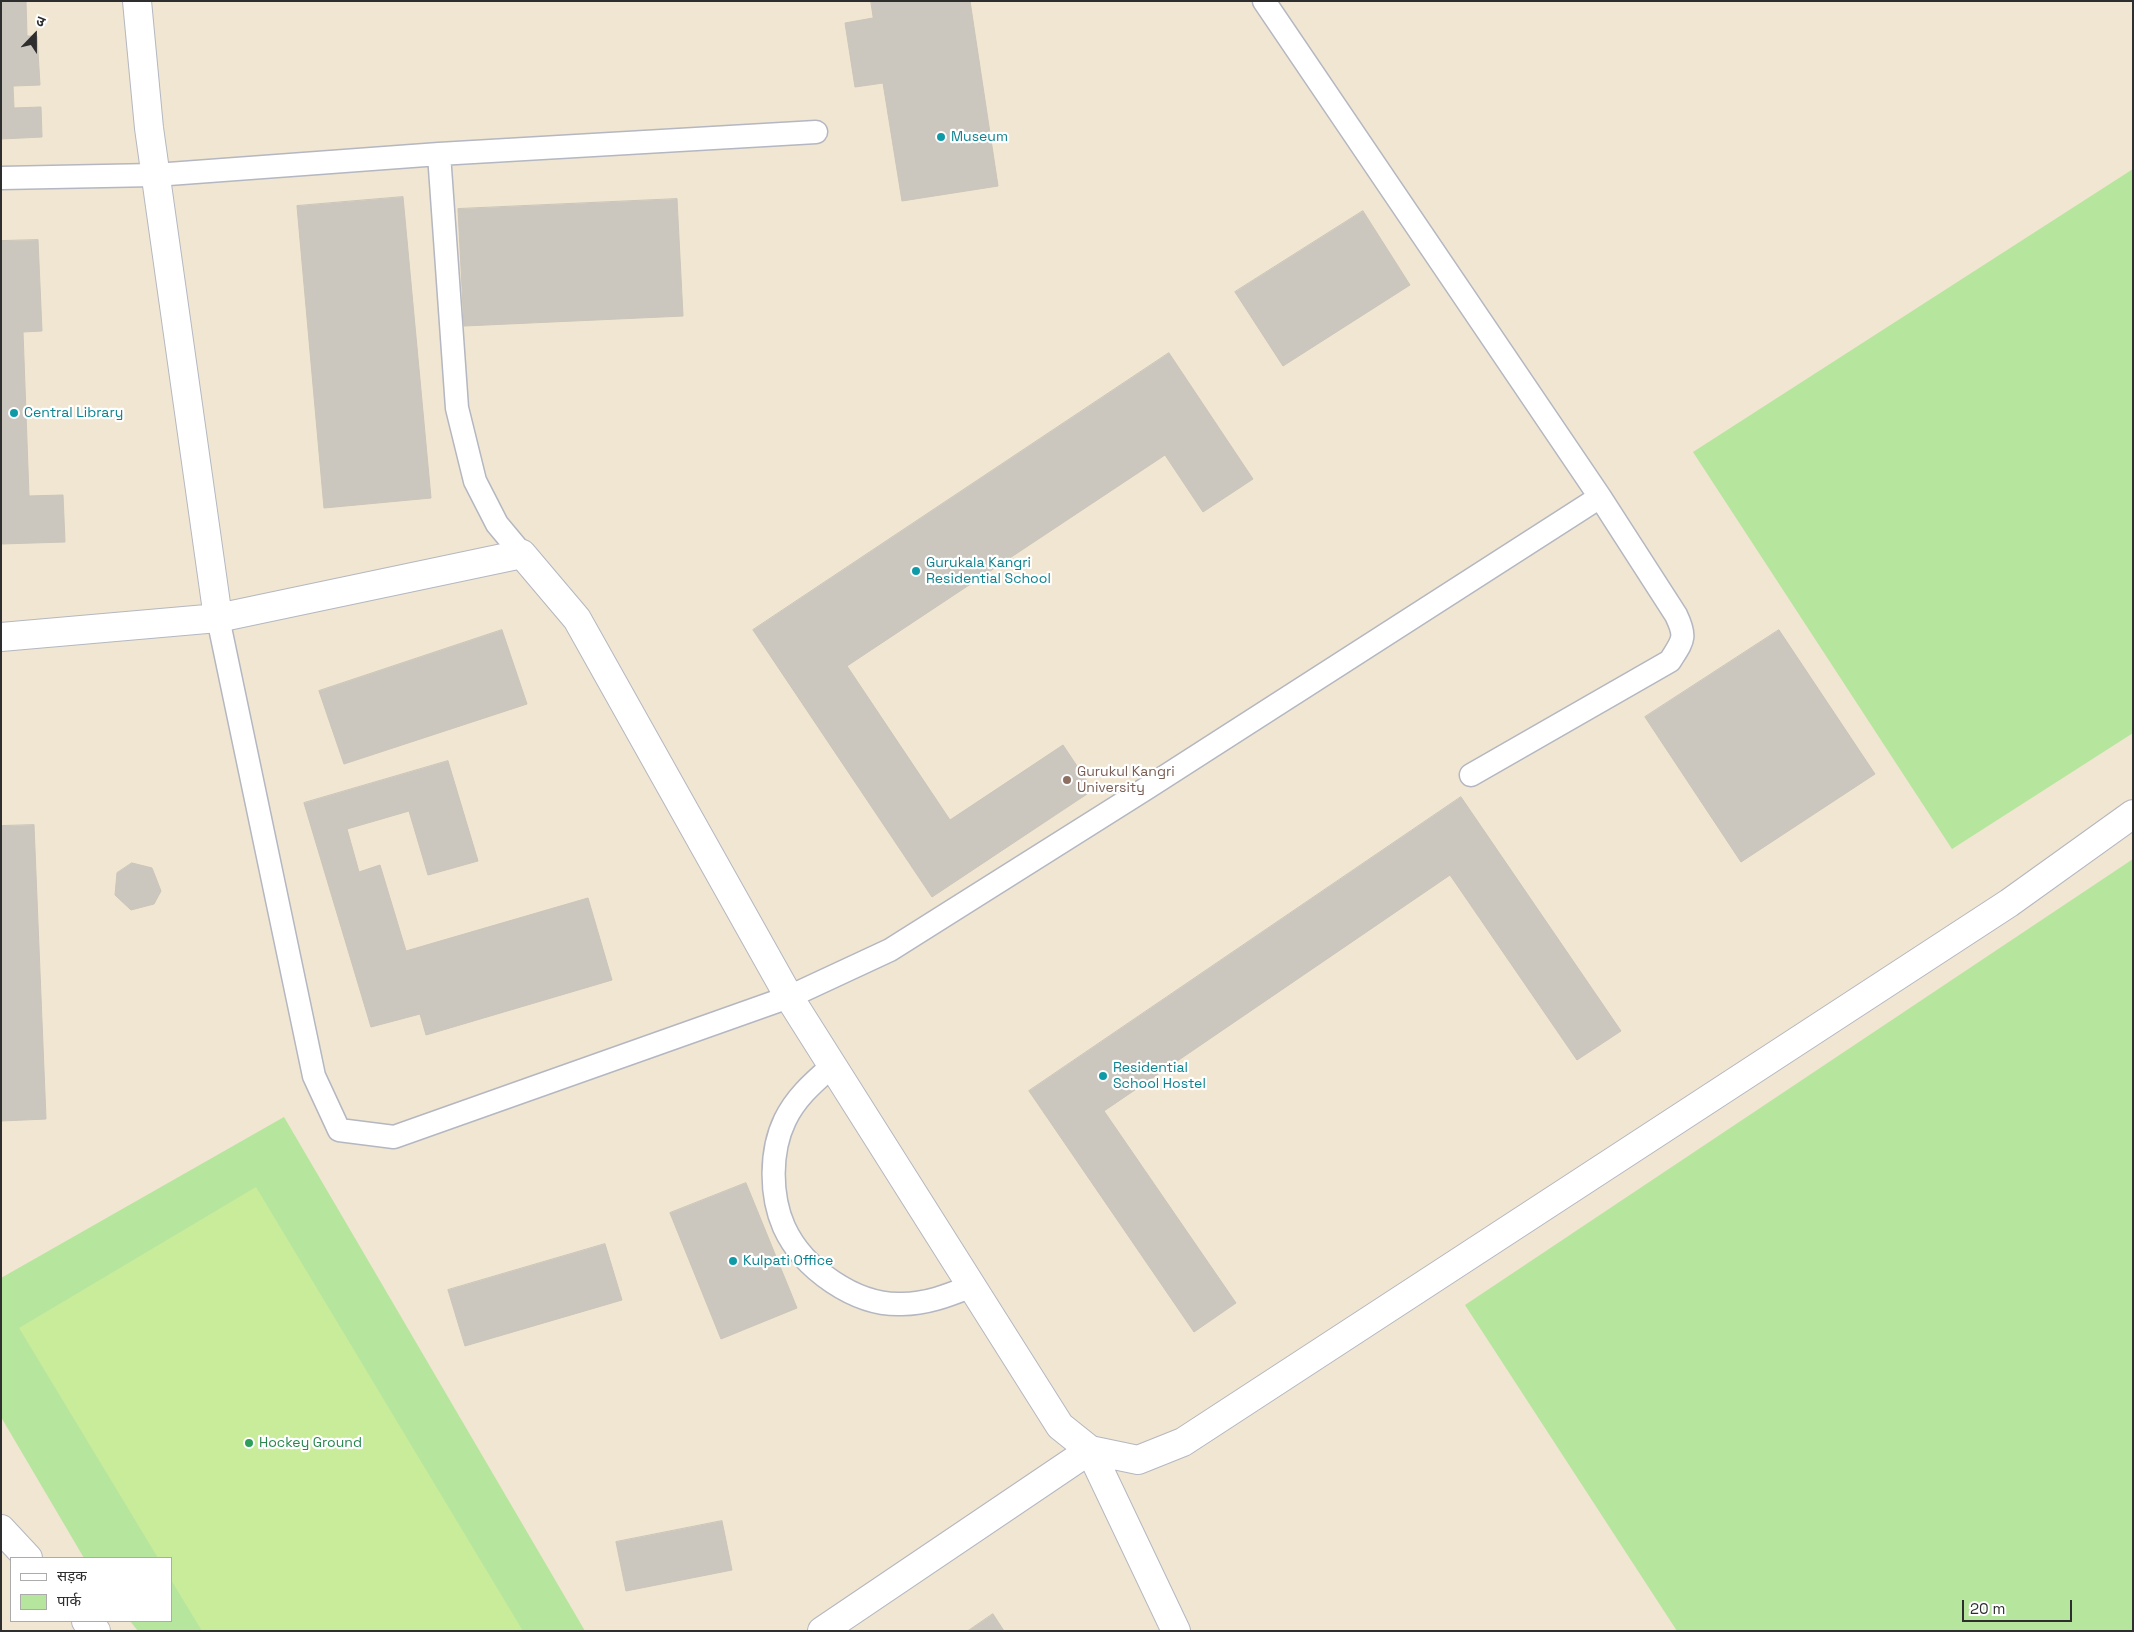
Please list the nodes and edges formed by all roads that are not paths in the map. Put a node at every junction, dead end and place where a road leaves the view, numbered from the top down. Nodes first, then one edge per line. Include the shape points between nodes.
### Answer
1 (137, 1) edge
2 (1264, 1) edge
3 (816, 132) dead end
4 (439, 154) junction
5 (155, 175) junction
6 (1, 178) edge
7 (1600, 497) junction
8 (522, 554) junction
9 (218, 618) junction
10 (1, 637) edge
11 (1471, 775) dead end
12 (2133, 814) edge
13 (788, 997) junction
14 (832, 1066) junction
15 (972, 1286) junction
16 (1090, 1450) junction
17 (1, 1530) edge
18 (27, 1557) edge
19 (87, 1622) edge
20 (96, 1631) edge
21 (822, 1631) edge
22 (1176, 1631) edge

1 - 5 street
2 - 7 lane
3 - 4 lane
4 - 5 lane
4 - 8 lane via 457,408 475,481 497,524
5 - 6 lane
5 - 9 street
7 - 11 lane via 1676,615 1683,638 1670,660
7 - 13 lane via 890,950
8 - 9 street
8 - 13 street via 577,619
9 - 10 street
9 - 13 lane via 314,1076 339,1130 394,1138
12 - 16 street via 2009,903 1183,1442 1138,1460
13 - 14 street
14 - 15 street
14 - 15 lane via 805,1089 785,1120 775,1155 775,1192 784,1227 804,1258 832,1282 865,1298 901,1304 938,1300
15 - 16 street via 1060,1426
16 - 21 street
16 - 22 street
17 - 18 street
19 - 20 street

